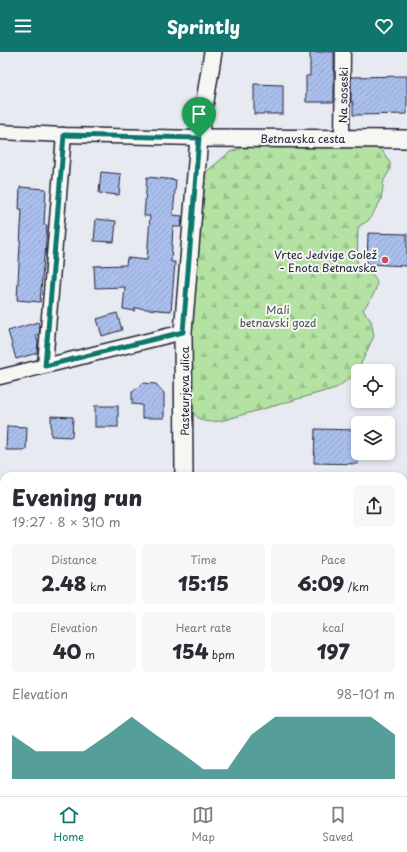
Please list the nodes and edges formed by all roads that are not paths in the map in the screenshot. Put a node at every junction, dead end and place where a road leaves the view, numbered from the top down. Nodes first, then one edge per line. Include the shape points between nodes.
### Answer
1 (213, 52) edge
2 (344, 52) edge
3 (0, 132) edge
4 (64, 135) junction
5 (199, 138) junction
6 (342, 138) junction
7 (407, 139) edge
8 (183, 332) junction
9 (45, 366) junction
10 (0, 377) edge
11 (184, 472) edge

1 - 5 street, Pasteurjeva ulica
2 - 6 street, Na soseski
3 - 4 street
4 - 5 street
4 - 9 street
5 - 6 street, Betnavska cesta
5 - 8 street, Pasteurjeva ulica
6 - 7 street, Betnavska cesta
8 - 9 street
8 - 11 street, Pasteurjeva ulica
9 - 10 street

